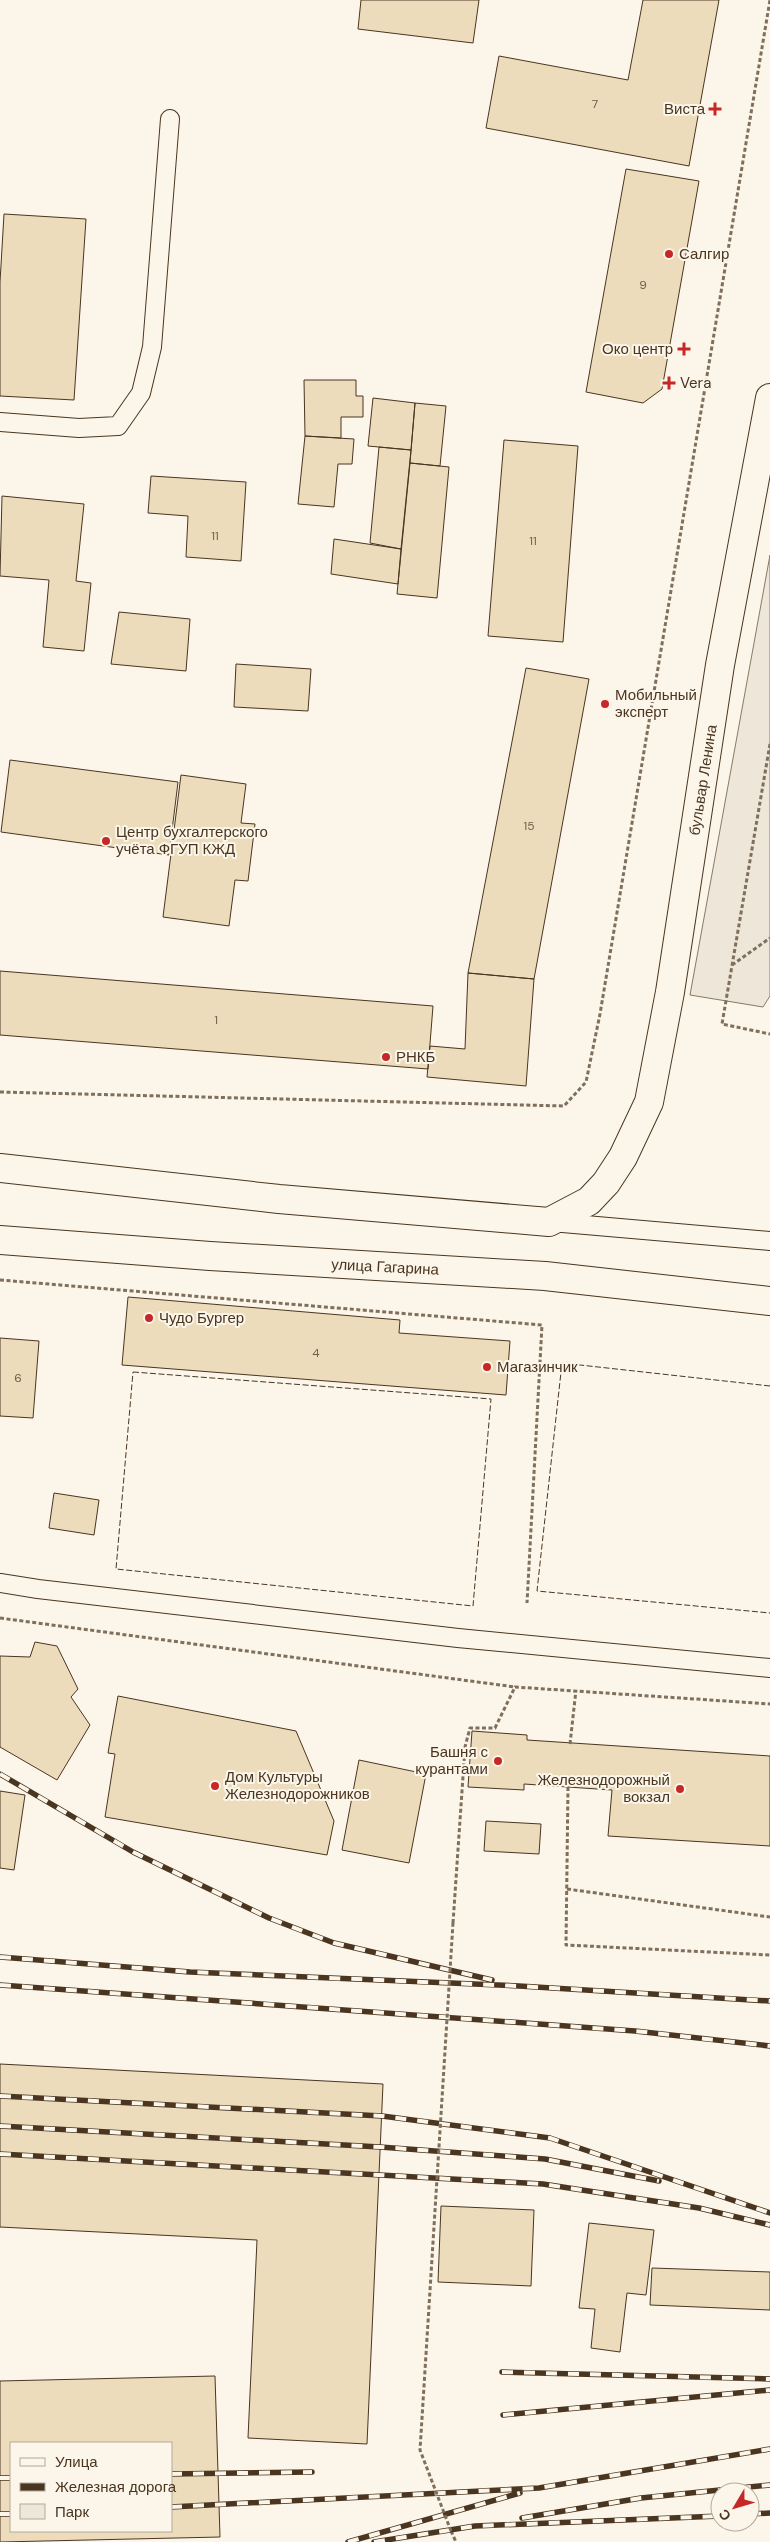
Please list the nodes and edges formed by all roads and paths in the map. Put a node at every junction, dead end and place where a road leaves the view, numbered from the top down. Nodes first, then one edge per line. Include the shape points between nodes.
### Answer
1 (770, 0) edge
2 (170, 119) dead end
3 (770, 398) edge
4 (0, 422) edge
5 (770, 744) edge
6 (770, 938) edge
7 (732, 965) junction
8 (770, 1034) edge
9 (0, 1092) edge
10 (0, 1168) edge
11 (549, 1222) junction
12 (0, 1240) edge
13 (770, 1241) edge
14 (0, 1280) edge
15 (770, 1301) edge
16 (0, 1583) edge
17 (527, 1602) dead end
18 (0, 1618) edge
19 (770, 1668) edge
20 (516, 1687) junction
21 (576, 1690) junction
22 (770, 1704) edge
23 (570, 1744) dead end
24 (568, 1787) dead end
25 (567, 1889) junction
26 (770, 1917) edge
27 (770, 1955) edge
28 (456, 2542) edge

1 - 9 path via 586,1082 564,1106
2 - 4 lane via 152,347 141,393 118,426 79,428
3 - 11 main road, бульвар Ленина via 720,665 670,992 649,1102 623,1157 606,1183 590,1201
5 - 7 path
6 - 7 path
7 - 8 path via 722,1024
10 - 11 main road via 278,1199
11 - 13 lane
12 - 15 main road, улица Гагарина via 545,1276
14 - 17 path via 542,1325
16 - 19 lane via 458,1638
18 - 20 path
20 - 21 path
20 - 28 path, bridge via 495,1728 470,1728 465,1747 420,2450
21 - 22 path
21 - 23 path
24 - 25 path
25 - 26 path
25 - 27 path via 566,1945

